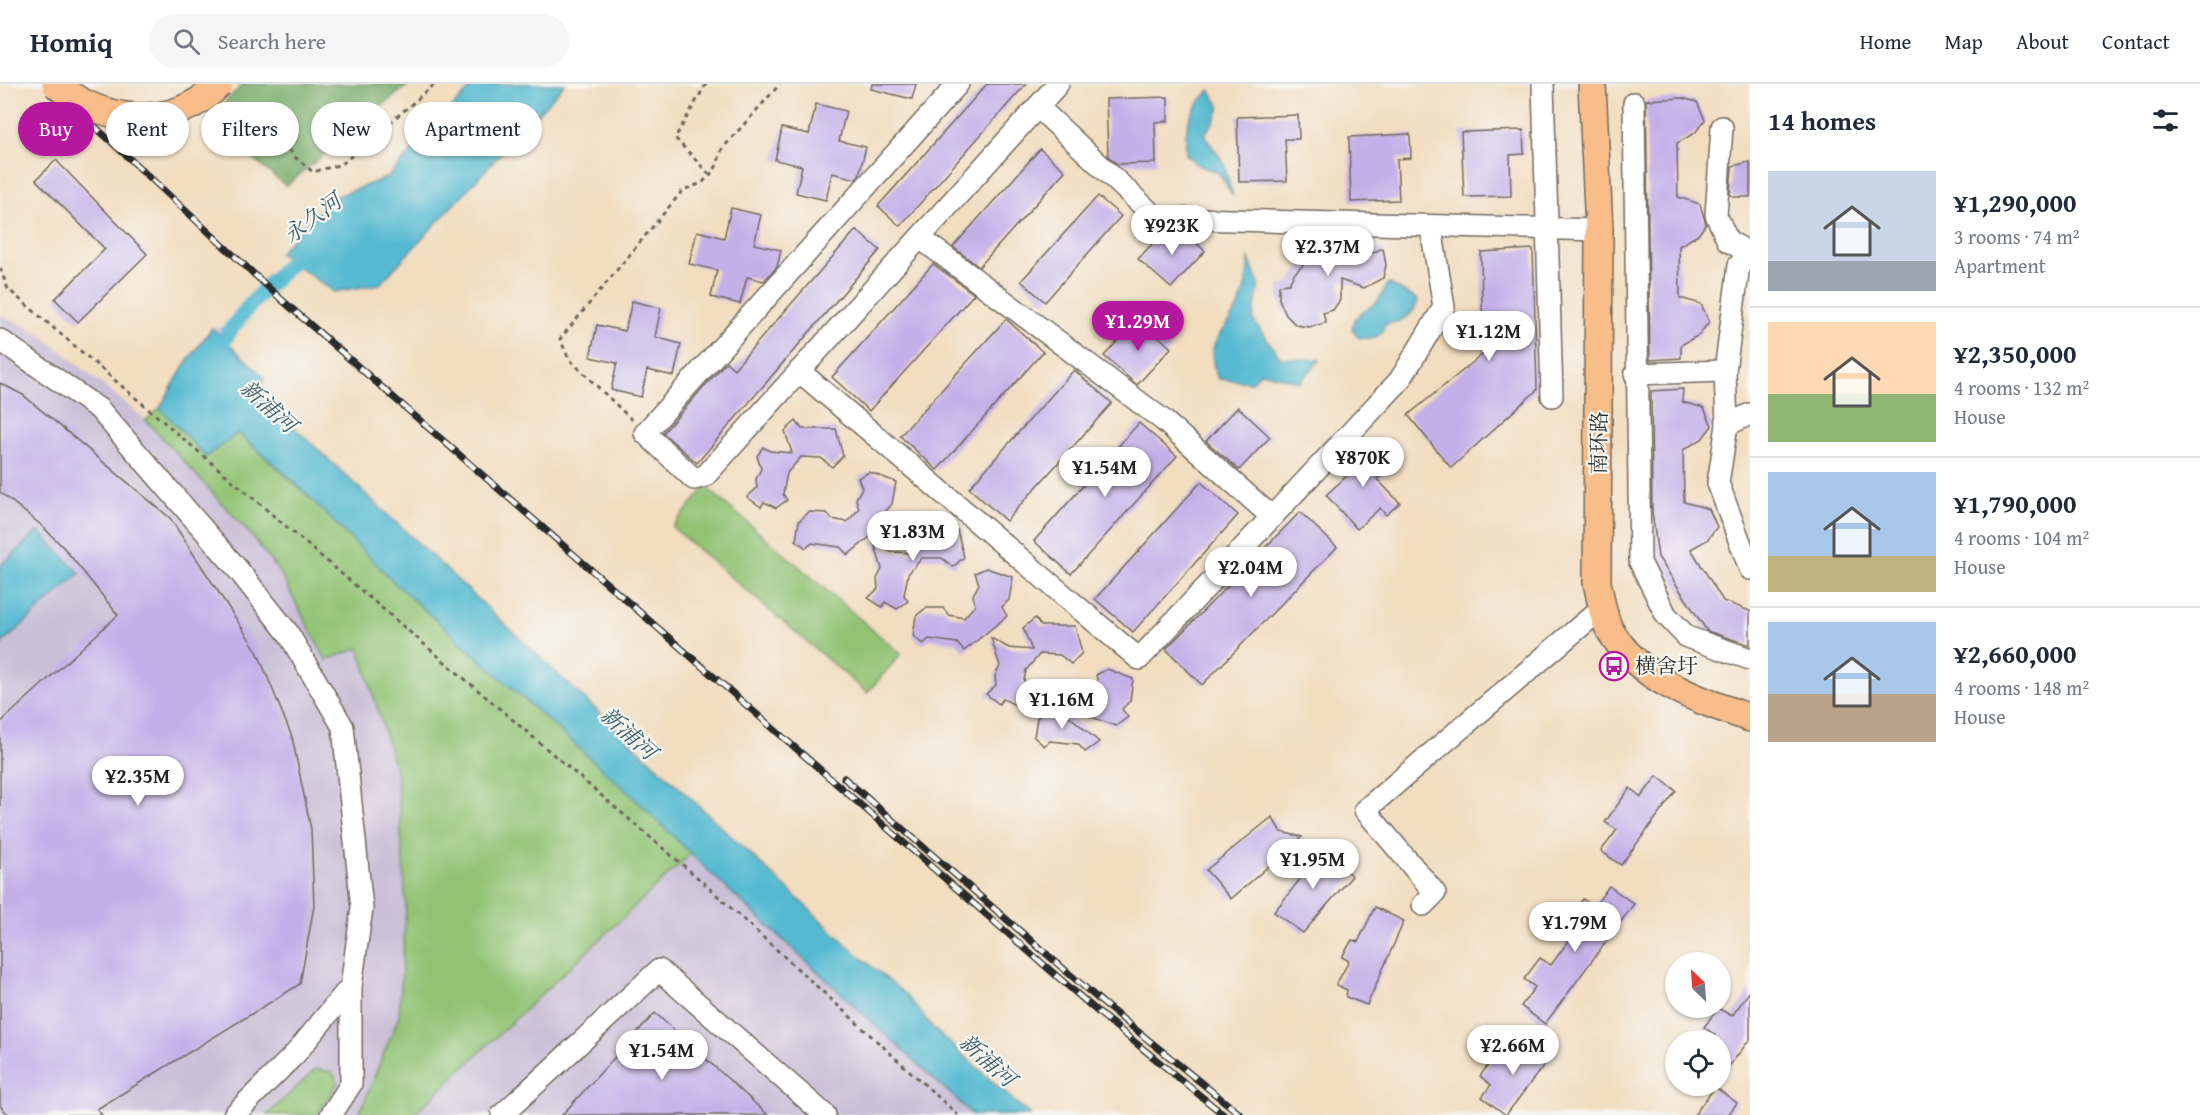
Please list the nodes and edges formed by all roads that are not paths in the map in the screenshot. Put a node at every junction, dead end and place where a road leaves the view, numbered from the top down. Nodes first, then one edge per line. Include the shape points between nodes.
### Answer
1 (56, 84) edge
2 (958, 84) edge
3 (1058, 84) edge
4 (1543, 84) edge
5 (1592, 84) edge
6 (1604, 84) edge
7 (220, 93) edge
8 (1634, 103) dead end
9 (1038, 107) junction
10 (1722, 127) dead end
11 (1431, 228) junction
12 (1546, 229) junction
13 (1599, 230) junction
14 (920, 238) junction
15 (1750, 255) edge
16 (0, 340) edge
17 (799, 371) junction
18 (1725, 371) junction
19 (1635, 374) junction
20 (1552, 396) dead end
21 (1750, 414) edge
22 (1727, 426) junction
23 (1272, 517) junction
24 (1749, 565) edge
25 (1603, 607) junction
26 (1750, 659) edge
27 (1750, 704) edge
28 (1750, 718) edge
29 (1423, 905) dead end
30 (351, 986) junction
31 (234, 1115) edge
32 (331, 1115) edge
33 (502, 1115) edge
34 (825, 1115) edge

1 - 7 main road, bridge via 112,115 138,118 174,114 211,92
2 - 17 street via 645,433 694,479 705,476
3 - 9 street
4 - 12 street
5 - 13 main road, 南环路
6 - 27 main road, 南环路 via 1606,565 1619,624 1642,652 1698,687
8 - 19 street
9 - 11 street via 1156,218
9 - 14 street
10 - 15 street via 1716,215 1728,241
11 - 12 street
11 - 23 street via 1444,307 1400,380
12 - 13 street
12 - 20 street
13 - 25 main road, 南环路 via 1597,583
14 - 17 street
14 - 23 street via 1163,420
15 - 18 street via 1739,265
16 - 30 street via 99,409 288,633 343,727 362,908
17 - 23 street via 1138,659
18 - 19 street
18 - 22 street
19 - 26 street via 1640,562 1666,615 1688,637
21 - 22 street
22 - 24 street via 1718,483
25 - 28 main road, 南环路 via 1610,631 1646,672 1688,696
25 - 29 street via 1365,810 1435,893
30 - 31 street via 296,1053
30 - 32 street via 351,1084
33 - 34 street via 659,970

